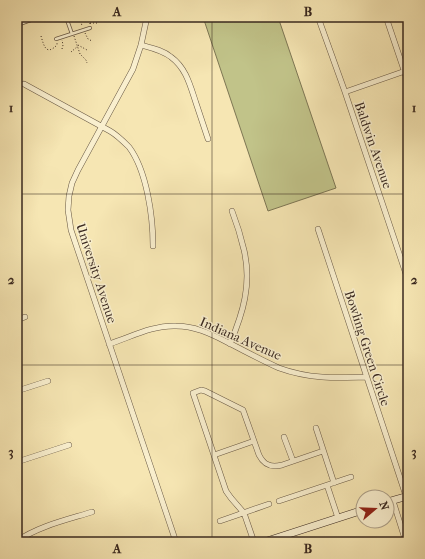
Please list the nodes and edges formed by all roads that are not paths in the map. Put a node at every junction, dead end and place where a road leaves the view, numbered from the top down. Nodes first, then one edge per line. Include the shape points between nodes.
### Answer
1 (39, 17) edge
2 (66, 17) edge
3 (146, 17) edge
4 (318, 17) edge
5 (386, 17) edge
6 (17, 24) edge
7 (90, 28) dead end
8 (72, 34) junction
9 (56, 39) dead end
10 (142, 45) junction
11 (406, 70) edge
12 (408, 82) edge
13 (24, 84) dead end
14 (345, 92) junction
15 (102, 126) junction
16 (208, 139) dead end
17 (232, 212) dead end
18 (318, 229) dead end
19 (153, 246) dead end
20 (408, 280) edge
21 (25, 317) dead end
22 (17, 320) edge
23 (109, 344) junction
24 (230, 344) junction
25 (366, 377) junction
26 (48, 381) dead end
27 (17, 391) edge
28 (316, 428) dead end
29 (284, 437) dead end
30 (254, 441) junction
31 (69, 445) dead end
32 (323, 451) junction
33 (214, 455) junction
34 (17, 462) edge
35 (293, 462) junction
36 (351, 477) dead end
37 (334, 483) junction
38 (327, 485) junction
39 (407, 496) edge
40 (395, 500) edge
41 (279, 501) dead end
42 (269, 504) dead end
43 (92, 512) dead end
44 (244, 513) junction
45 (355, 513) edge
46 (395, 514) edge
47 (338, 518) junction
48 (220, 521) dead end
49 (17, 542) edge
50 (176, 542) edge
51 (254, 542) edge
52 (264, 542) edge
53 (406, 542) edge

1 - 6 lane
2 - 8 lane
3 - 10 street, University Avenue
4 - 14 street, Baldwin Avenue
5 - 11 street
7 - 8 lane
8 - 9 lane
10 - 15 street, University Avenue via 133,69
10 - 16 street via 167,54 183,70
11 - 12 street
11 - 14 street
13 - 15 street
14 - 20 street, Baldwin Avenue
15 - 19 street via 124,142 137,162 148,197
15 - 23 street, University Avenue via 75,176 70,189 68,210 71,230
17 - 24 street via 245,251 247,284 244,306
18 - 25 street, Bowling Green Circle
21 - 22 street
23 - 24 street, Indiana Avenue via 157,328 178,326 198,329
23 - 50 street, University Avenue
24 - 25 street, Indiana Avenue via 279,368 304,375 331,378
25 - 39 street, Bowling Green Circle
26 - 27 street
28 - 32 street
29 - 35 street
30 - 33 street
30 - 33 street via 243,410 201,390 193,393
30 - 35 street via 264,463 278,466
31 - 34 street
32 - 35 street
32 - 37 street
33 - 44 street via 226,491
36 - 37 street
37 - 38 street
38 - 41 street
38 - 47 street
39 - 40 street
42 - 44 street
43 - 49 street via 29,533
44 - 48 street
44 - 51 street
45 - 47 street
46 - 53 street
47 - 52 street

